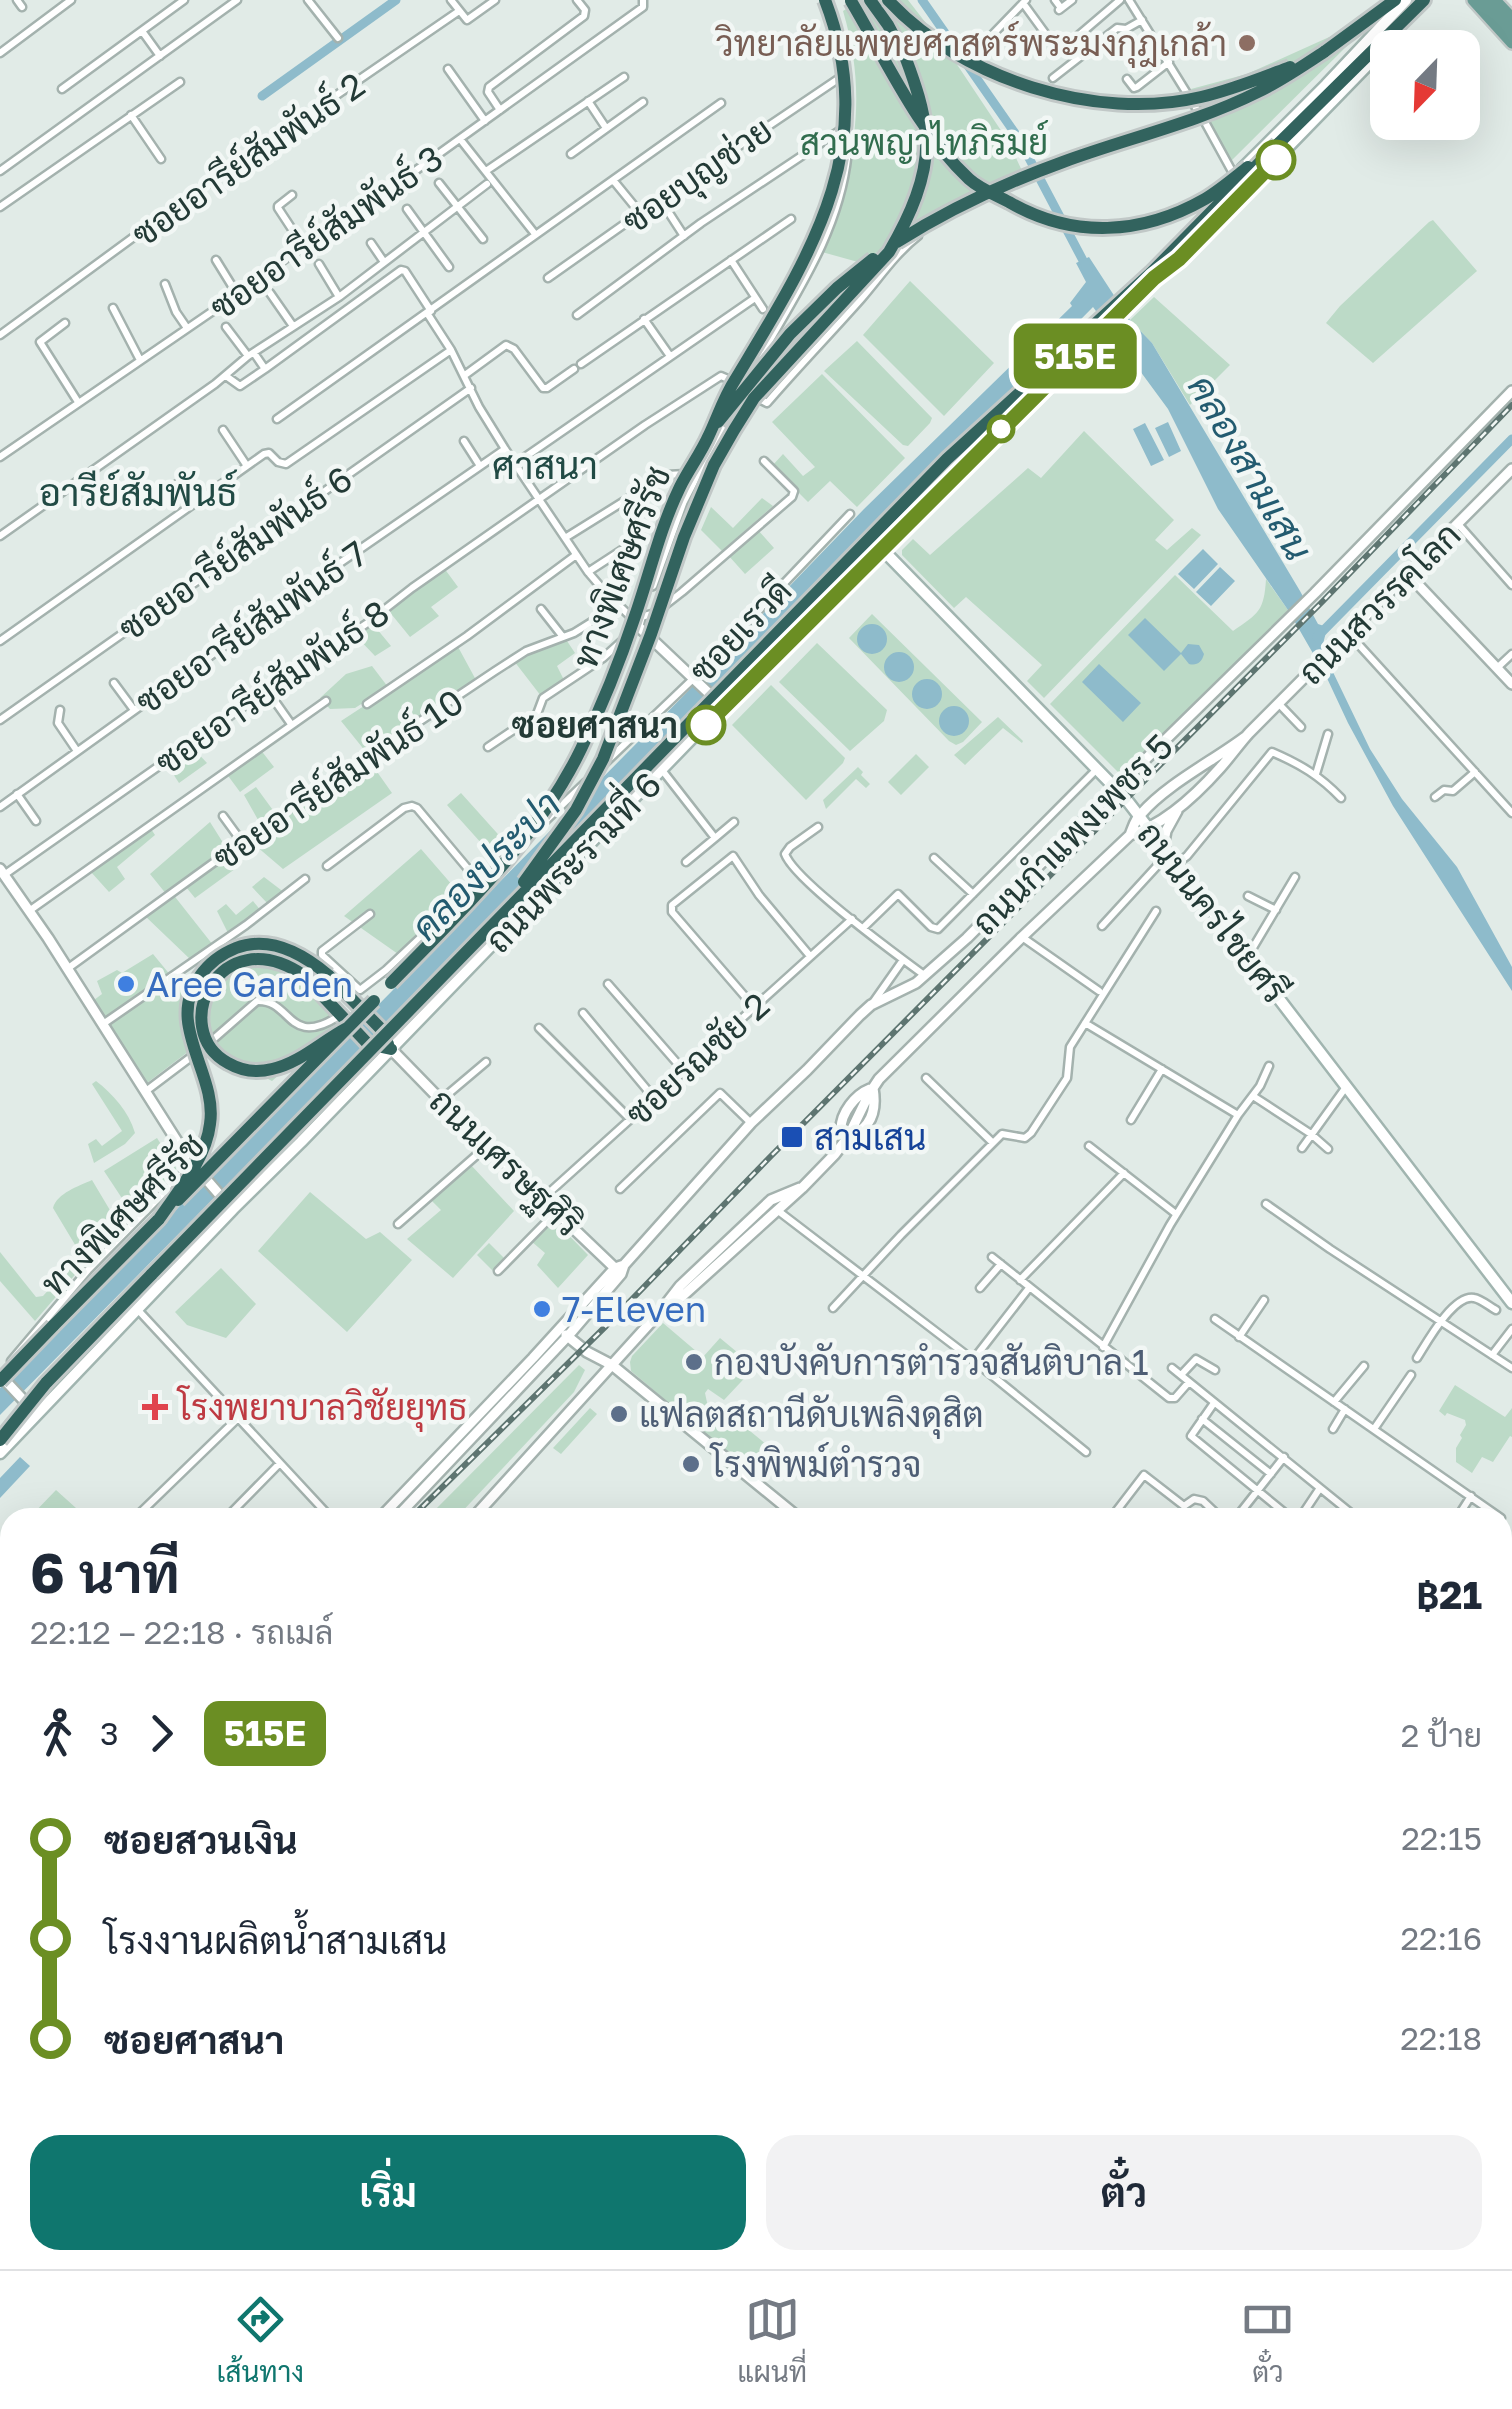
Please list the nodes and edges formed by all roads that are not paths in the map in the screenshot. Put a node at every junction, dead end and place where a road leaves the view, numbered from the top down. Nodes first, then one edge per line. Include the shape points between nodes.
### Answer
1 (71, 0) edge
2 (184, 0) edge
3 (237, 0) edge
4 (308, 0) edge
5 (451, 0) edge
6 (495, 0) edge
7 (578, 0) edge
8 (644, 0) edge
9 (850, 0) edge
10 (870, 0) edge
11 (888, 0) edge
12 (1055, 0) edge
13 (1072, 0) edge
14 (1120, 0) edge
15 (1130, 0) edge
16 (1396, 0) edge
17 (1406, 0) edge
18 (1424, 0) edge
19 (1432, 0) edge
20 (1495, 0) edge
21 (829, 1) edge
22 (1478, 1) edge
23 (1024, 2) edge
24 (459, 12) junction
25 (1512, 18) edge
26 (1142, 20) junction
27 (142, 31) junction
28 (1512, 31) edge
29 (992, 34) dead end
30 (338, 38) dead end
31 (1050, 40) dead end
32 (1072, 41) dead end
33 (1512, 43) edge
34 (1324, 52) junction
35 (0, 53) edge
36 (160, 56) junction
37 (1169, 62) junction
38 (448, 69) dead end
39 (846, 73) junction
40 (624, 77) dead end
41 (1052, 78) dead end
42 (1127, 79) dead end
43 (180, 82) dead end
44 (62, 89) dead end
45 (588, 101) junction
46 (643, 102) dead end
47 (721, 103) dead end
48 (500, 110) junction
49 (131, 114) junction
50 (485, 121) junction
51 (849, 125) junction
52 (606, 128) junction
53 (460, 138) junction
54 (1278, 144) junction
55 (571, 154) dead end
56 (161, 159) dead end
57 (0, 171) edge
58 (486, 171) junction
59 (1235, 176) junction
60 (613, 180) junction
61 (439, 184) dead end
62 (487, 184) dead end
63 (292, 195) dead end
64 (660, 199) junction
65 (459, 207) junction
66 (0, 208) edge
67 (407, 209) dead end
68 (951, 211) dead end
69 (640, 213) junction
70 (791, 219) dead end
71 (424, 233) junction
72 (535, 234) junction
73 (684, 236) junction
74 (484, 238) dead end
75 (371, 243) dead end
76 (303, 246) junction
77 (216, 260) dead end
78 (731, 260) junction
79 (384, 262) junction
80 (318, 264) dead end
81 (450, 266) dead end
82 (548, 278) dead end
83 (1154, 278) junction
84 (165, 284) dead end
85 (270, 292) dead end
86 (237, 294) junction
87 (338, 296) junction
88 (755, 298) junction
89 (113, 308) dead end
90 (763, 309) dead end
91 (429, 312) junction
92 (577, 315) dead end
93 (644, 319) junction
94 (65, 323) dead end
95 (226, 326) dead end
96 (294, 326) junction
97 (187, 328) junction
98 (0, 335) edge
99 (450, 350) junction
100 (251, 354) junction
101 (670, 356) junction
102 (140, 360) junction
103 (265, 368) junction
104 (226, 376) junction
105 (465, 376) junction
106 (742, 386) junction
107 (470, 388) junction
108 (1512, 390) edge
109 (78, 402) junction
110 (277, 418) dead end
111 (222, 430) dead end
112 (711, 432) junction
113 (464, 441) dead end
114 (504, 450) junction
115 (0, 457) edge
116 (764, 461) dead end
117 (515, 464) junction
118 (247, 466) junction
119 (480, 466) junction
120 (1512, 468) edge
121 (696, 474) junction
122 (178, 484) dead end
123 (540, 500) junction
124 (192, 504) junction
125 (850, 514) dead end
126 (1458, 524) junction
127 (0, 536) edge
128 (566, 538) junction
129 (634, 542) dead end
130 (882, 549) junction
131 (576, 555) junction
132 (588, 572) junction
133 (1408, 574) junction
134 (1512, 585) edge
135 (619, 605) junction
136 (541, 609) dead end
137 (639, 621) junction
138 (563, 637) junction
139 (1347, 637) junction
140 (0, 641) edge
141 (1512, 654) edge
142 (1497, 668) junction
143 (694, 680) junction
144 (114, 683) dead end
145 (1512, 684) edge
146 (267, 690) junction
147 (326, 701) dead end
148 (366, 704) dead end
149 (1279, 704) junction
150 (723, 706) junction
151 (60, 710) dead end
152 (134, 710) junction
153 (0, 720) edge
154 (291, 724) junction
155 (1301, 727) dead end
156 (1328, 734) dead end
157 (1245, 737) junction
158 (488, 746) dead end
159 (78, 750) junction
160 (1098, 768) junction
161 (662, 770) junction
162 (1475, 772) junction
163 (1316, 774) junction
164 (1117, 787) junction
165 (18, 794) junction
166 (1435, 797) dead end
167 (1340, 798) dead end
168 (1181, 804) junction
169 (0, 807) edge
170 (1512, 813) edge
171 (223, 816) dead end
172 (1138, 816) junction
173 (36, 821) dead end
174 (734, 822) dead end
175 (818, 827) dead end
176 (1150, 829) junction
177 (1130, 835) junction
178 (715, 838) junction
179 (242, 842) junction
180 (1166, 851) junction
181 (934, 858) dead end
182 (686, 862) dead end
183 (1176, 864) junction
184 (327, 866) dead end
185 (2, 872) edge
186 (1295, 878) dead end
187 (305, 879) dead end
188 (479, 882) junction
189 (973, 894) junction
190 (1248, 896) dead end
191 (29, 910) junction
192 (1276, 910) junction
193 (1156, 911) dead end
194 (370, 914) dead end
195 (852, 919) junction
196 (1102, 926) dead end
197 (489, 928) junction
198 (863, 928) junction
199 (1022, 937) junction
200 (810, 956) junction
201 (1248, 958) junction
202 (904, 960) junction
203 (66, 970) junction
204 (925, 976) junction
205 (608, 984) dead end
206 (1099, 991) dead end
207 (871, 1005) junction
208 (754, 1007) junction
209 (583, 1013) dead end
210 (345, 1022) junction
211 (1085, 1023) junction
212 (102, 1024) junction
213 (539, 1028) dead end
214 (391, 1049) junction
215 (486, 1062) dead end
216 (1269, 1066) dead end
217 (1162, 1069) junction
218 (684, 1071) junction
219 (926, 1078) dead end
220 (1347, 1086) junction
221 (873, 1088) junction
222 (146, 1091) junction
223 (1252, 1096) junction
224 (654, 1098) junction
225 (441, 1100) junction
226 (1238, 1115) junction
227 (631, 1119) junction
228 (1130, 1120) dead end
229 (751, 1124) junction
230 (1311, 1134) junction
231 (848, 1137) junction
232 (993, 1143) junction
233 (487, 1146) junction
234 (1089, 1146) dead end
235 (1302, 1148) dead end
236 (1328, 1149) dead end
237 (193, 1164) junction
238 (1124, 1173) junction
239 (802, 1188) junction
240 (620, 1189) dead end
241 (542, 1199) junction
242 (1266, 1204) dead end
243 (233, 1209) junction
244 (777, 1210) junction
245 (556, 1212) junction
246 (1176, 1214) junction
247 (159, 1219) junction
248 (398, 1224) dead end
249 (992, 1257) dead end
250 (1001, 1264) junction
251 (620, 1269) junction
252 (498, 1271) dead end
253 (863, 1275) junction
254 (1020, 1280) junction
255 (980, 1288) dead end
256 (1030, 1288) junction
257 (1264, 1300) dead end
258 (1512, 1302) edge
259 (833, 1308) dead end
260 (138, 1310) junction
261 (1496, 1310) dead end
262 (659, 1313) junction
263 (1215, 1320) dead end
264 (1441, 1320) junction
265 (1512, 1330) edge
266 (564, 1333) junction
267 (1240, 1337) junction
268 (1103, 1347) junction
269 (1492, 1354) junction
270 (1417, 1358) dead end
271 (973, 1360) junction
272 (612, 1364) junction
273 (1364, 1366) dead end
274 (1172, 1368) dead end
275 (1512, 1368) edge
276 (1214, 1370) dead end
277 (1180, 1375) junction
278 (1411, 1375) dead end
279 (1, 1378) edge
280 (1189, 1382) junction
281 (46, 1383) junction
282 (1214, 1402) junction
283 (1334, 1402) junction
284 (1345, 1410) junction
285 (37, 1416) junction
286 (238, 1418) junction
287 (1202, 1419) junction
288 (0, 1426) edge
289 (1333, 1429) dead end
290 (1374, 1430) junction
291 (0, 1440) edge
292 (1086, 1452) dead end
293 (0, 1453) edge
294 (1284, 1457) junction
295 (280, 1463) junction
296 (1271, 1474) junction
297 (1320, 1488) junction
298 (1257, 1490) junction
299 (1471, 1496) junction
300 (146, 1508) edge
301 (236, 1508) edge
302 (322, 1508) edge
303 (390, 1508) edge
304 (405, 1508) edge
305 (482, 1508) edge
306 (788, 1508) edge
307 (1119, 1508) edge
308 (1208, 1508) edge
309 (1244, 1508) edge
310 (1279, 1508) edge
311 (1307, 1508) edge
312 (1345, 1508) edge
313 (1463, 1508) edge
314 (1488, 1508) edge

1 - 35 street
2 - 27 street
3 - 36 street
4 - 30 street
5 - 24 street
6 - 24 street, ซอยอารีย์สัมพันธ์ 2 via 469,19
7 - 48 street via 584,16 489,87
8 - 48 street, ซอยอารีย์สัมพันธ์ 3
9 - 54 highway, bridge via 928,132 971,181 1059,224 1099,228 1166,218 1208,198
10 - 197 highway, ทางพิเศษศรีรัช, bridge via 906,59 926,134 911,210 889,252 754,398 734,430 684,536 602,759 576,810
11 - 34 highway, bridge via 934,40 984,69 1032,87 1124,104 1200,97
12 - 13 street via 1060,9
14 - 32 street
15 - 26 street
16 - 34 highway
17 - 59 main road, ถนนพระรามที่ 6
18 - 54 highway, ทางพิเศษศรีรัช
19 - 83 main road, ถนนพระรามที่ 6
20 - 25 main road
21 - 39 street
21 - 112 highway, ทางพิเศษศรีรัช, bridge via 846,119 834,187 797,274
22 - 28 main road
22 - 33 main road
23 - 29 street
23 - 31 street
24 - 98 street, ซอยอารีย์สัมพันธ์ 2
26 - 37 street
26 - 41 street via 1117,28
27 - 36 street
27 - 44 street
34 - 112 highway, bridge via 1198,119 1065,161 928,222 880,253 814,311
36 - 57 street
37 - 42 street via 1137,88
37 - 59 street
38 - 50 street
39 - 51 street
39 - 64 street, ซอยบุญช่วย
40 - 45 street
43 - 49 street
45 - 52 street
45 - 58 street
46 - 52 street
47 - 60 street
48 - 50 street, ซอยอารีย์สัมพันธ์ 3
49 - 56 street
49 - 66 street
50 - 53 street, ซอยอารีย์สัมพันธ์ 3
51 - 73 street
51 - 106 street via 844,172 824,240
52 - 55 street
53 - 58 street
53 - 76 street, ซอยอารีย์สัมพันธ์ 3
54 - 197 highway, ทางพิเศษศรีรัช, bridge via 1152,273 948,459
58 - 72 street
59 - 83 main road, ถนนพระรามที่ 6 via 1171,248
60 - 69 street
60 - 72 street
61 - 65 street
62 - 65 street
63 - 76 street via 278,208
64 - 69 street, ซอยบุญช่วย
64 - 73 street
65 - 71 street
65 - 74 street
67 - 71 street
68 - 106 street via 908,244 767,403
69 - 82 street, ซอยบุญช่วย
70 - 78 street
71 - 79 street
71 - 81 street
72 - 91 street
73 - 92 street
75 - 79 street
76 - 86 street, ซอยอารีย์สัมพันธ์ 3
77 - 86 street
78 - 88 street
78 - 93 street
79 - 87 street
80 - 87 street
83 - 130 main road, ถนนพระรามที่ 6
84 - 97 street
85 - 96 street
86 - 97 street, ซอยอารีย์สัมพันธ์ 3
87 - 96 street
88 - 90 street
88 - 101 street
89 - 102 street
91 - 99 street
91 - 103 street via 401,270
91 - 110 street
93 - 101 street
93 - 105 street via 547,388 506,345
94 - 109 street via 40,342
95 - 100 street
96 - 100 street
97 - 102 street, ซอยอารีย์สัมพันธ์ 3
99 - 105 street
99 - 118 street via 286,464 266,453
100 - 103 street
100 - 104 street
101 - 117 street
102 - 109 street, ซอยอารีย์สัมพันธ์ 3
103 - 104 street via 240,386
104 - 127 street
105 - 107 street
106 - 121 street
106 - 123 street, ซอยอารีย์สัมพันธ์ 8 via 721,376
107 - 114 street
107 - 153 street, ซอยอารีย์สัมพันธ์ 6
108 - 164 street, ถนนกำแพงเพชร 5
109 - 115 street, ซอยอารีย์สัมพันธ์ 3
111 - 118 street
112 - 210 highway, ทางพิเศษศรีรัช, bridge via 679,489 603,698 568,773 481,889
113 - 119 street
114 - 117 street
114 - 119 street, ซอยอารีย์สัมพันธ์ 7
116 - 137 street via 792,497
117 - 123 street
118 - 124 street
119 - 152 street, ซอยอารีย์สัมพันธ์ 7
120 - 126 street, ถนนสวรรคโลก
121 - 128 street via 666,475
121 - 137 street
122 - 124 street
123 - 128 street
123 - 146 street, ซอยอารีย์สัมพันธ์ 8
124 - 140 street
125 - 143 street, ซอยเรวดี
126 - 133 street, ถนนสวรรคโลก
126 - 134 street
128 - 131 street
129 - 132 street
130 - 150 main road, ถนนพระรามที่ 6
130 - 160 main road, ถนนนครไชยศรี
131 - 132 street
131 - 148 street
132 - 135 street
133 - 139 street, ถนนสวรรคโลก
133 - 142 street
135 - 137 street
135 - 138 street, ซอยอารีย์สัมพันธ์ 10
136 - 138 street
137 - 143 street
137 - 158 street via 604,658 543,698 537,714
138 - 179 street, ซอยอารีย์สัมพันธ์ 10 via 521,654
139 - 149 street, ถนนสวรรคโลก
139 - 162 street
141 - 142 street
142 - 145 street
143 - 150 street
143 - 188 street, ซอยเรวดี
144 - 152 street
146 - 154 street
146 - 185 street, ซอยอารีย์สัมพันธ์ 8
147 - 154 street
149 - 155 street
149 - 157 street, ถนนสวรรคโลก
150 - 161 main road, ถนนพระรามที่ 6
151 - 159 street via 58,722
152 - 159 street, ซอยอารีย์สัมพันธ์ 7
154 - 191 street
156 - 163 street
157 - 168 street, ถนนสวรรคโลก
157 - 172 street, ถนนสวรรคโลก
159 - 165 street, ซอยอารีย์สัมพันธ์ 7
160 - 164 main road, ถนนนครไชยศรี
160 - 189 street
161 - 178 street
161 - 214 main road, ถนนพระรามที่ 6
162 - 166 street
162 - 170 street
163 - 167 street
163 - 183 street via 1272,752
164 - 172 main road, ถนนนครไชยศรี
164 - 204 street, ถนนกำแพงเพชร 5
165 - 169 street, ซอยอารีย์สัมพันธ์ 7
165 - 173 street
168 - 176 street, ถนนสวรรคโลก
168 - 180 street via 1166,832
171 - 179 street
172 - 176 main road, ถนนนครไชยศรี
172 - 177 street
174 - 178 street
175 - 195 street via 790,847 787,860
176 - 177 street
176 - 180 main road, ถนนนครไชยศรี
177 - 199 street
178 - 182 street
179 - 203 street, ซอยอารีย์สัมพันธ์ 10
180 - 183 main road, ถนนนครไชยศรี
180 - 196 street
181 - 189 street
183 - 201 main road, ถนนนครไชยศรี
184 - 188 street via 408,805
185 - 191 street
186 - 192 street
187 - 212 street
188 - 194 street, ซอยเรวดี via 360,990 322,951
189 - 198 street via 938,929 898,894
190 - 192 street
191 - 203 street
192 - 201 street
193 - 211 street
195 - 198 street
195 - 200 street, ซอยรณชัย 2
197 - 281 highway, ทางพิเศษศรีรัช, bridge
198 - 202 street
199 - 206 street
199 - 221 street
200 - 208 street, ซอยรณชัย 2
200 - 208 street via 733,856 672,905
201 - 220 main road, ถนนนครไชยศรี
202 - 204 street
202 - 207 street
203 - 212 street
204 - 207 street, ถนนกำแพงเพชร 5
205 - 218 street
207 - 229 street, ถนนกำแพงเพชร 5
208 - 218 street, ซอยรณชัย 2
209 - 224 street
210 - 210 highway, bridge via 304,1056 276,1069 250,1071 220,1059 202,1028 203,1001 226,968 261,958 302,975
210 - 214 highway via 368,1044
210 - 222 street via 306,1028 257,1001
210 - 247 highway, ทางพิเศษศรีรัช, bridge
211 - 217 street
211 - 232 street via 1070,1047 1067,1078 1031,1133 1006,1133
212 - 222 street
213 - 227 street
214 - 225 street, ถนนเศรษฐศิริ
214 - 243 main road, ถนนพระรามที่ 6
214 - 247 highway, bridge via 382,1030 298,953 272,944 245,945 212,961 196,982 187,1022 211,1097 209,1134
215 - 225 street
216 - 223 street
217 - 226 street
217 - 228 street
218 - 224 street, ซอยรณชัย 2
219 - 232 street
220 - 230 street
220 - 258 main road, ถนนนครไชยศรี
221 - 231 street via 873,1116
221 - 231 street via 844,1115 840,1130
222 - 237 street
223 - 226 street
223 - 230 street
224 - 227 street, ซอยรณชัย 2
225 - 233 street, ถนนเศรษฐศิริ
226 - 246 street
227 - 241 street, ซอยรณชัย 2
229 - 240 street via 720,1094
229 - 251 street, ถนนกำแพงเพชร 5
230 - 235 street
230 - 236 street
231 - 239 street
232 - 253 street
233 - 241 street, ถนนเศรษฐศิริ
233 - 248 street
234 - 238 street
237 - 243 street
237 - 279 street via 88,1270
238 - 246 street
238 - 254 street
239 - 244 street
239 - 262 street via 770,1200
241 - 245 street, ถนนเศรษฐศิริ
242 - 264 street
243 - 260 main road, ถนนพระรามที่ 6
244 - 253 street
244 - 262 street
245 - 251 street, ถนนเศรษฐศิริ
245 - 252 street
246 - 268 street
247 - 279 highway, ทางพิเศษศรีรัช, bridge
249 - 250 street
250 - 254 street
250 - 255 street
251 - 266 street, ถนนกำแพงเพชร 5
253 - 259 street
253 - 271 street
254 - 256 street
256 - 268 street
256 - 271 street
257 - 267 street
260 - 285 main road, ถนนพระรามที่ 6
260 - 286 street
261 - 264 street via 1470,1297
262 - 272 street
263 - 267 street
264 - 269 street
264 - 270 street
265 - 269 street
266 - 272 street
266 - 303 street, ถนนกำแพงเพชร 5
266 - 304 street, ถนนกำแพงเพชร 5
267 - 283 street
268 - 280 street via 1169,1398
269 - 275 street
271 - 292 street
272 - 305 street
272 - 306 street
273 - 283 street
274 - 277 street
276 - 277 street via 1196,1358
277 - 280 street
278 - 290 street
279 - 285 street
280 - 282 street
281 - 288 highway, ทางพิเศษศรีรัช, bridge
281 - 291 highway, bridge
282 - 287 street
282 - 294 street
283 - 284 street
284 - 289 street
284 - 290 street
285 - 293 main road, ถนนพระรามที่ 6
286 - 295 street
286 - 300 street
287 - 296 street
287 - 298 street via 1192,1439
290 - 299 street
294 - 296 street
294 - 297 street
295 - 301 street
295 - 302 street
296 - 298 street
297 - 311 street
297 - 312 street
298 - 309 street
298 - 310 street
299 - 313 street
299 - 314 street
307 - 308 street via 1144,1475 1184,1506 1194,1499

